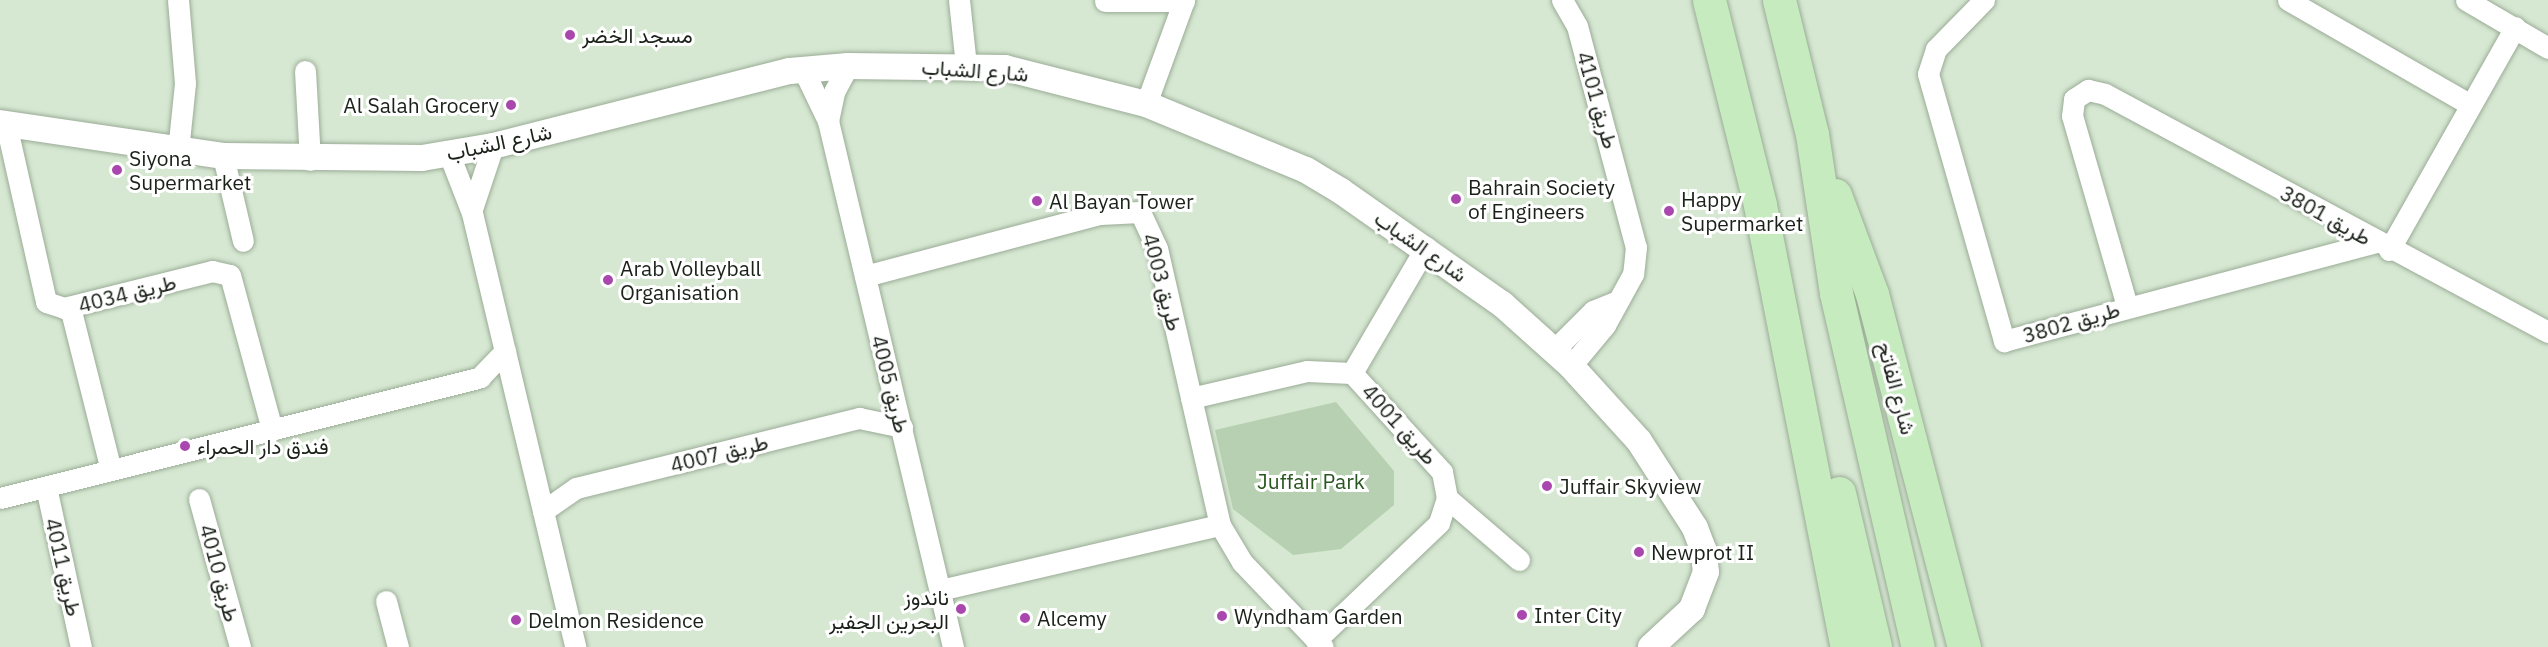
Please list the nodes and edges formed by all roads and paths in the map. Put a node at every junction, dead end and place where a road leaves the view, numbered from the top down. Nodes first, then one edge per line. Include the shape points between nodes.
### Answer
1 (178, 0) edge
2 (959, 0) edge
3 (1184, 0) edge
4 (1562, 0) edge
5 (1709, 0) edge
6 (1779, 0) edge
7 (1984, 0) edge
8 (2466, 0) edge
9 (1105, 1) edge
10 (2303, 3) edge
11 (2515, 27) junction
12 (2548, 48) edge
13 (966, 65) junction
14 (848, 66) junction
15 (803, 69) junction
16 (305, 71) dead end
17 (1146, 104) junction
18 (2469, 104) junction
19 (828, 121) junction
20 (3, 123) edge
21 (1812, 134) junction
22 (493, 146) junction
23 (178, 151) junction
24 (449, 154) junction
25 (223, 156) junction
26 (310, 160) junction
27 (1760, 205) junction
28 (472, 213) junction
29 (243, 241) dead end
30 (2382, 246) junction
31 (1426, 247) junction
32 (865, 276) junction
33 (2127, 306) junction
34 (70, 307) junction
35 (2548, 332) edge
36 (505, 351) junction
37 (1563, 358) junction
38 (1352, 373) junction
39 (1191, 398) junction
40 (902, 427) junction
41 (272, 430) junction
42 (111, 470) junction
43 (46, 487) junction
44 (0, 498) edge
45 (1447, 498) junction
46 (199, 499) dead end
47 (543, 511) junction
48 (1220, 525) junction
49 (1519, 560) dead end
50 (939, 590) junction
51 (386, 601) dead end
52 (1320, 643) edge
53 (81, 647) edge
54 (240, 647) edge
55 (398, 647) edge
56 (575, 647) edge
57 (953, 647) edge
58 (1651, 647) edge
59 (1847, 647) edge
60 (1875, 647) edge
61 (1918, 647) edge
62 (1964, 647) edge

1 - 23 street via 185,83
2 - 13 street
3 - 9 street
3 - 17 street
4 - 37 street, طريق 4101 via 1577,26 1631,214 1633,274 1613,303 1593,311
5 - 27 main road
6 - 21 main road, شارع الفاتح
7 - 33 street, طريق 3802 via 1945,39 1930,61 1929,87 2004,341
8 - 11 street
10 - 18 street
11 - 12 street
11 - 18 street
13 - 14 street, شارع الشباب
13 - 17 street, شارع الشباب via 1036,74
14 - 15 street, شارع الشباب
14 - 19 street, طريق 4005 via 834,92
15 - 19 street, طريق 4005
15 - 22 street, شارع الشباب
16 - 26 street
17 - 31 street, شارع الشباب via 1306,170
18 - 30 street
19 - 32 street, طريق 4005
20 - 23 street, شارع الشباب
20 - 34 street, طريق 4034 via 43,297 57,308
21 - 61 main road, شارع الفاتح via 1836,293
21 - 62 main road, شارع الفاتح via 1872,294
22 - 24 street, شارع الشباب
22 - 28 street via 478,179
23 - 25 street, شارع الشباب
24 - 26 street, شارع الشباب
24 - 28 street
25 - 26 street, شارع الشباب
25 - 29 street
27 - 59 main road
27 - 60 main road via 1811,372
28 - 36 street
30 - 33 street, طريق 3802
30 - 33 street, طريق 3801 via 2105,94 2080,93 2071,108
30 - 35 street, طريق 3801
31 - 37 street, شارع الشباب
31 - 38 street, طريق 4001
32 - 39 street, طريق 4003 via 1100,214 1140,212 1157,248
32 - 40 street, طريق 4005
34 - 41 street, طريق 4034 via 212,271 230,275
34 - 42 street
36 - 41 street via 480,376
36 - 47 street
37 - 58 street, شارع الشباب via 1639,441 1695,528 1704,551 1706,572 1692,609
38 - 39 street, طريق 4001 via 1307,371
38 - 45 street, طريق 4001 via 1434,457
39 - 48 street, طريق 4003
40 - 47 street, طريق 4007 via 859,418 576,488
40 - 50 street, طريق 4005
41 - 42 street
42 - 43 street
43 - 44 street
43 - 53 street, طريق 4011
45 - 49 street
45 - 52 street via 1439,523
46 - 54 street, طريق 4010
47 - 56 street
48 - 50 street
48 - 52 street, طريق 4003 via 1242,562
50 - 57 street, طريق 4005
51 - 55 street

